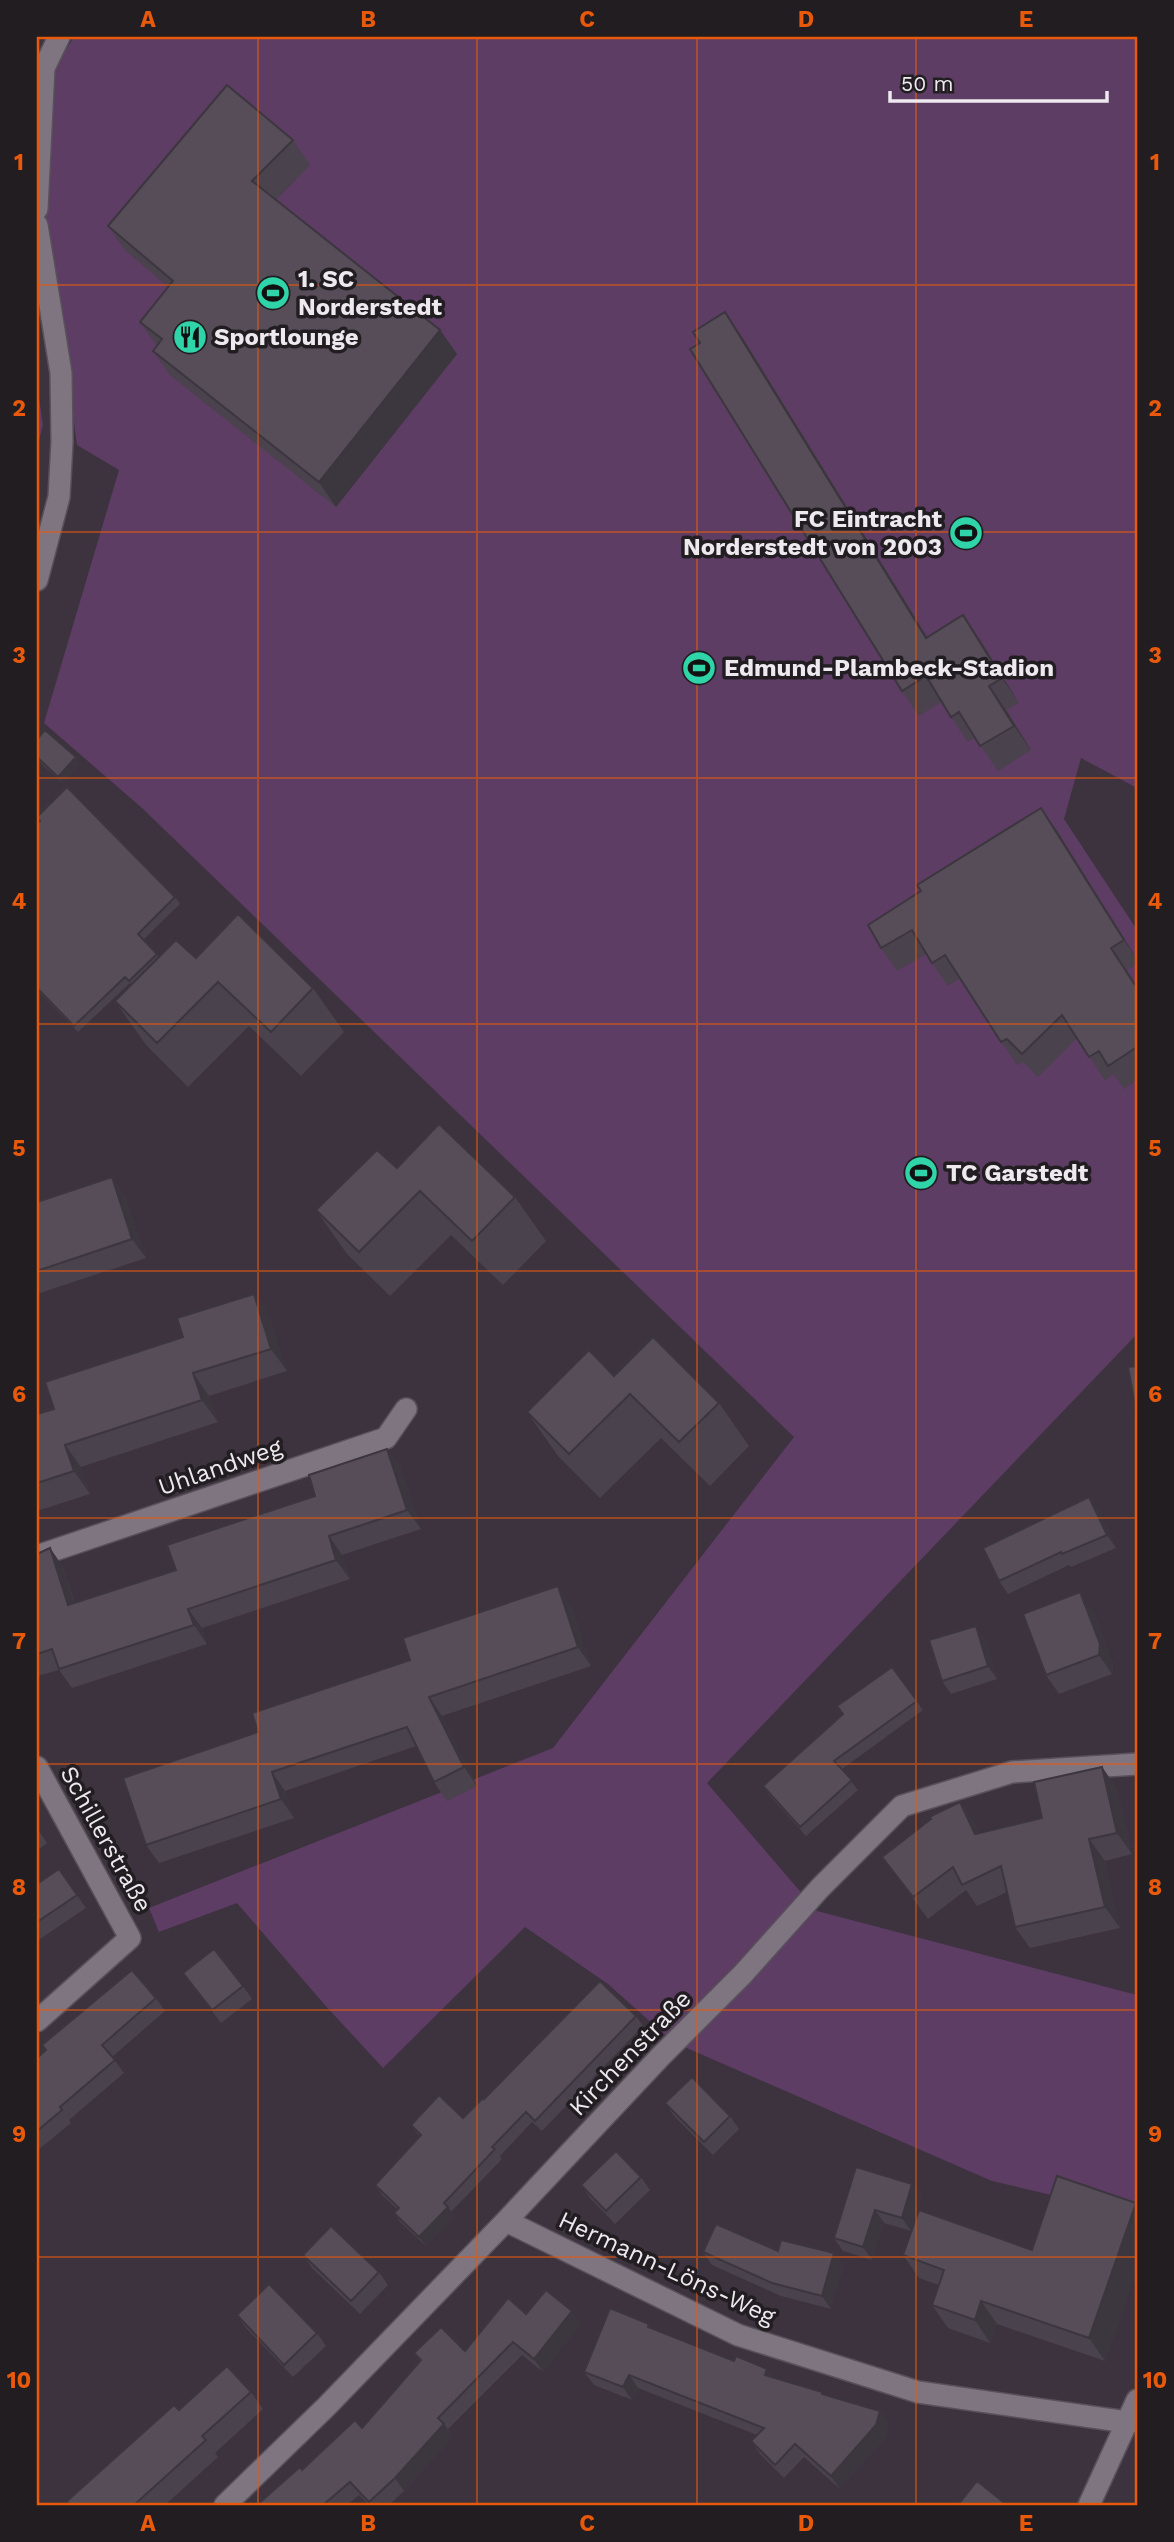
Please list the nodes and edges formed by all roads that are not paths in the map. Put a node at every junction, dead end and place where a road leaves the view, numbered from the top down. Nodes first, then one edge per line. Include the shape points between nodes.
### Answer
1 (59, 37) edge
2 (37, 209) edge
3 (37, 225) edge
4 (37, 580) edge
5 (406, 1409) dead end
6 (37, 1556) edge
7 (1137, 1764) edge
8 (37, 1767) edge
9 (37, 2021) edge
10 (506, 2221) junction
11 (1137, 2400) edge
12 (1132, 2421) edge
13 (225, 2505) edge
14 (1089, 2505) edge

1 - 2 street via 44,68
3 - 4 street via 62,400 59,497
5 - 6 street, Uhlandweg via 386,1438
7 - 10 street, Kirchenstraße via 1012,1772 902,1806
8 - 9 street, Schillerstraße via 130,1938
10 - 12 street, Hermann-Löns-Weg via 750,2339 918,2392
10 - 13 street, Kirchenstraße
11 - 12 street
12 - 14 street

